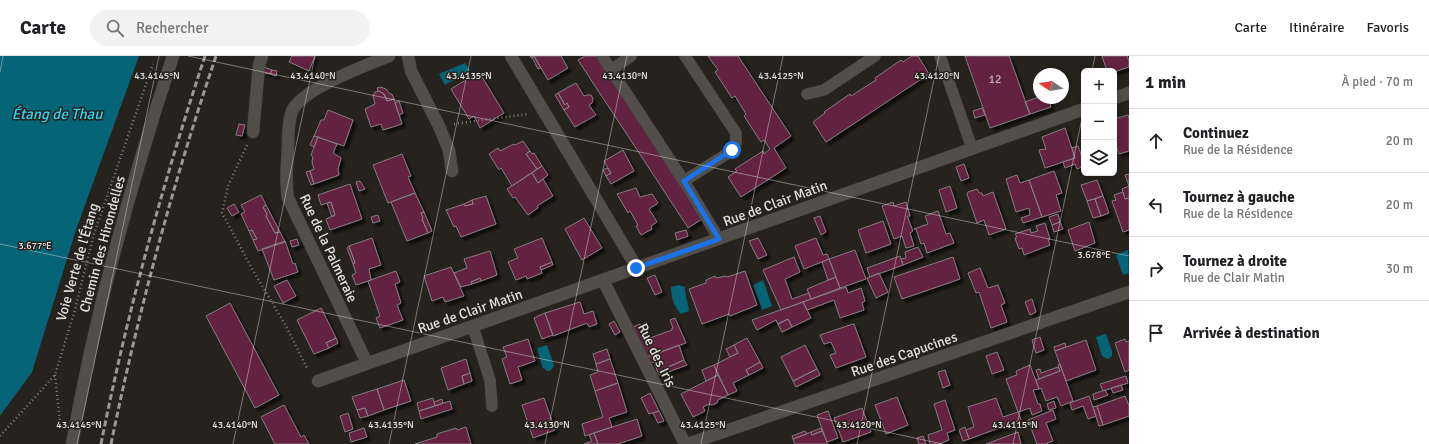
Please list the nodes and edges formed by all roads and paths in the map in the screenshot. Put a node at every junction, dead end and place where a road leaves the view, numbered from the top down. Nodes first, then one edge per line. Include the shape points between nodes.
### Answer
1 (173, 56) edge
2 (262, 56) edge
3 (389, 56) edge
4 (408, 56) edge
5 (511, 56) edge
6 (602, 56) edge
7 (631, 56) edge
8 (685, 56) edge
9 (875, 56) edge
10 (940, 56) edge
11 (153, 62) dead end
12 (611, 70) junction
13 (1129, 93) edge
14 (808, 94) dead end
15 (1117, 97) edge
16 (1081, 110) edge
17 (544, 112) junction
18 (439, 126) junction
19 (253, 132) joint
20 (972, 148) junction
21 (452, 171) dead end
22 (684, 181) junction
23 (719, 239) junction
24 (636, 268) junction
25 (604, 280) junction
26 (1129, 292) edge
27 (473, 326) junction
28 (367, 363) junction
29 (55, 375) junction
30 (318, 381) joint
31 (492, 406) dead end
32 (60, 423) dead end
33 (0, 436) edge
34 (72, 444) edge
35 (684, 444) edge
36 (688, 444) edge

1 - 34 street, Chemin des Hirondelles via 139,164 106,284
2 - 19 street
3 - 28 street, Rue de la Palmeraie via 316,88 298,102 289,121 285,182 288,198
4 - 18 street via 411,71
5 - 17 street
6 - 12 lane
7 - 12 lane
8 - 22 lane via 736,133 736,142 732,150
9 - 14 lane via 824,90
10 - 20 lane
11 - 29 path, Voie Verte de l'Étang via 94,234
12 - 22 lane
13 - 15 street
16 - 20 street, Rue de Clair Matin
17 - 18 path
17 - 24 street
18 - 21 street via 449,150
19 - 30 path via 228,186 222,213 307,368
20 - 23 street, Rue de Clair Matin
22 - 23 lane
23 - 24 street, Rue de Clair Matin
24 - 25 street, Rue de Clair Matin
25 - 27 street, Rue de Clair Matin
25 - 35 street, Rue des Iris
26 - 36 street, Rue des Capucines
27 - 28 street, Rue de Clair Matin
27 - 31 lane via 490,380
28 - 30 street, Rue de Clair Matin
29 - 32 path
29 - 33 path, Voie Verte de l'Étang

